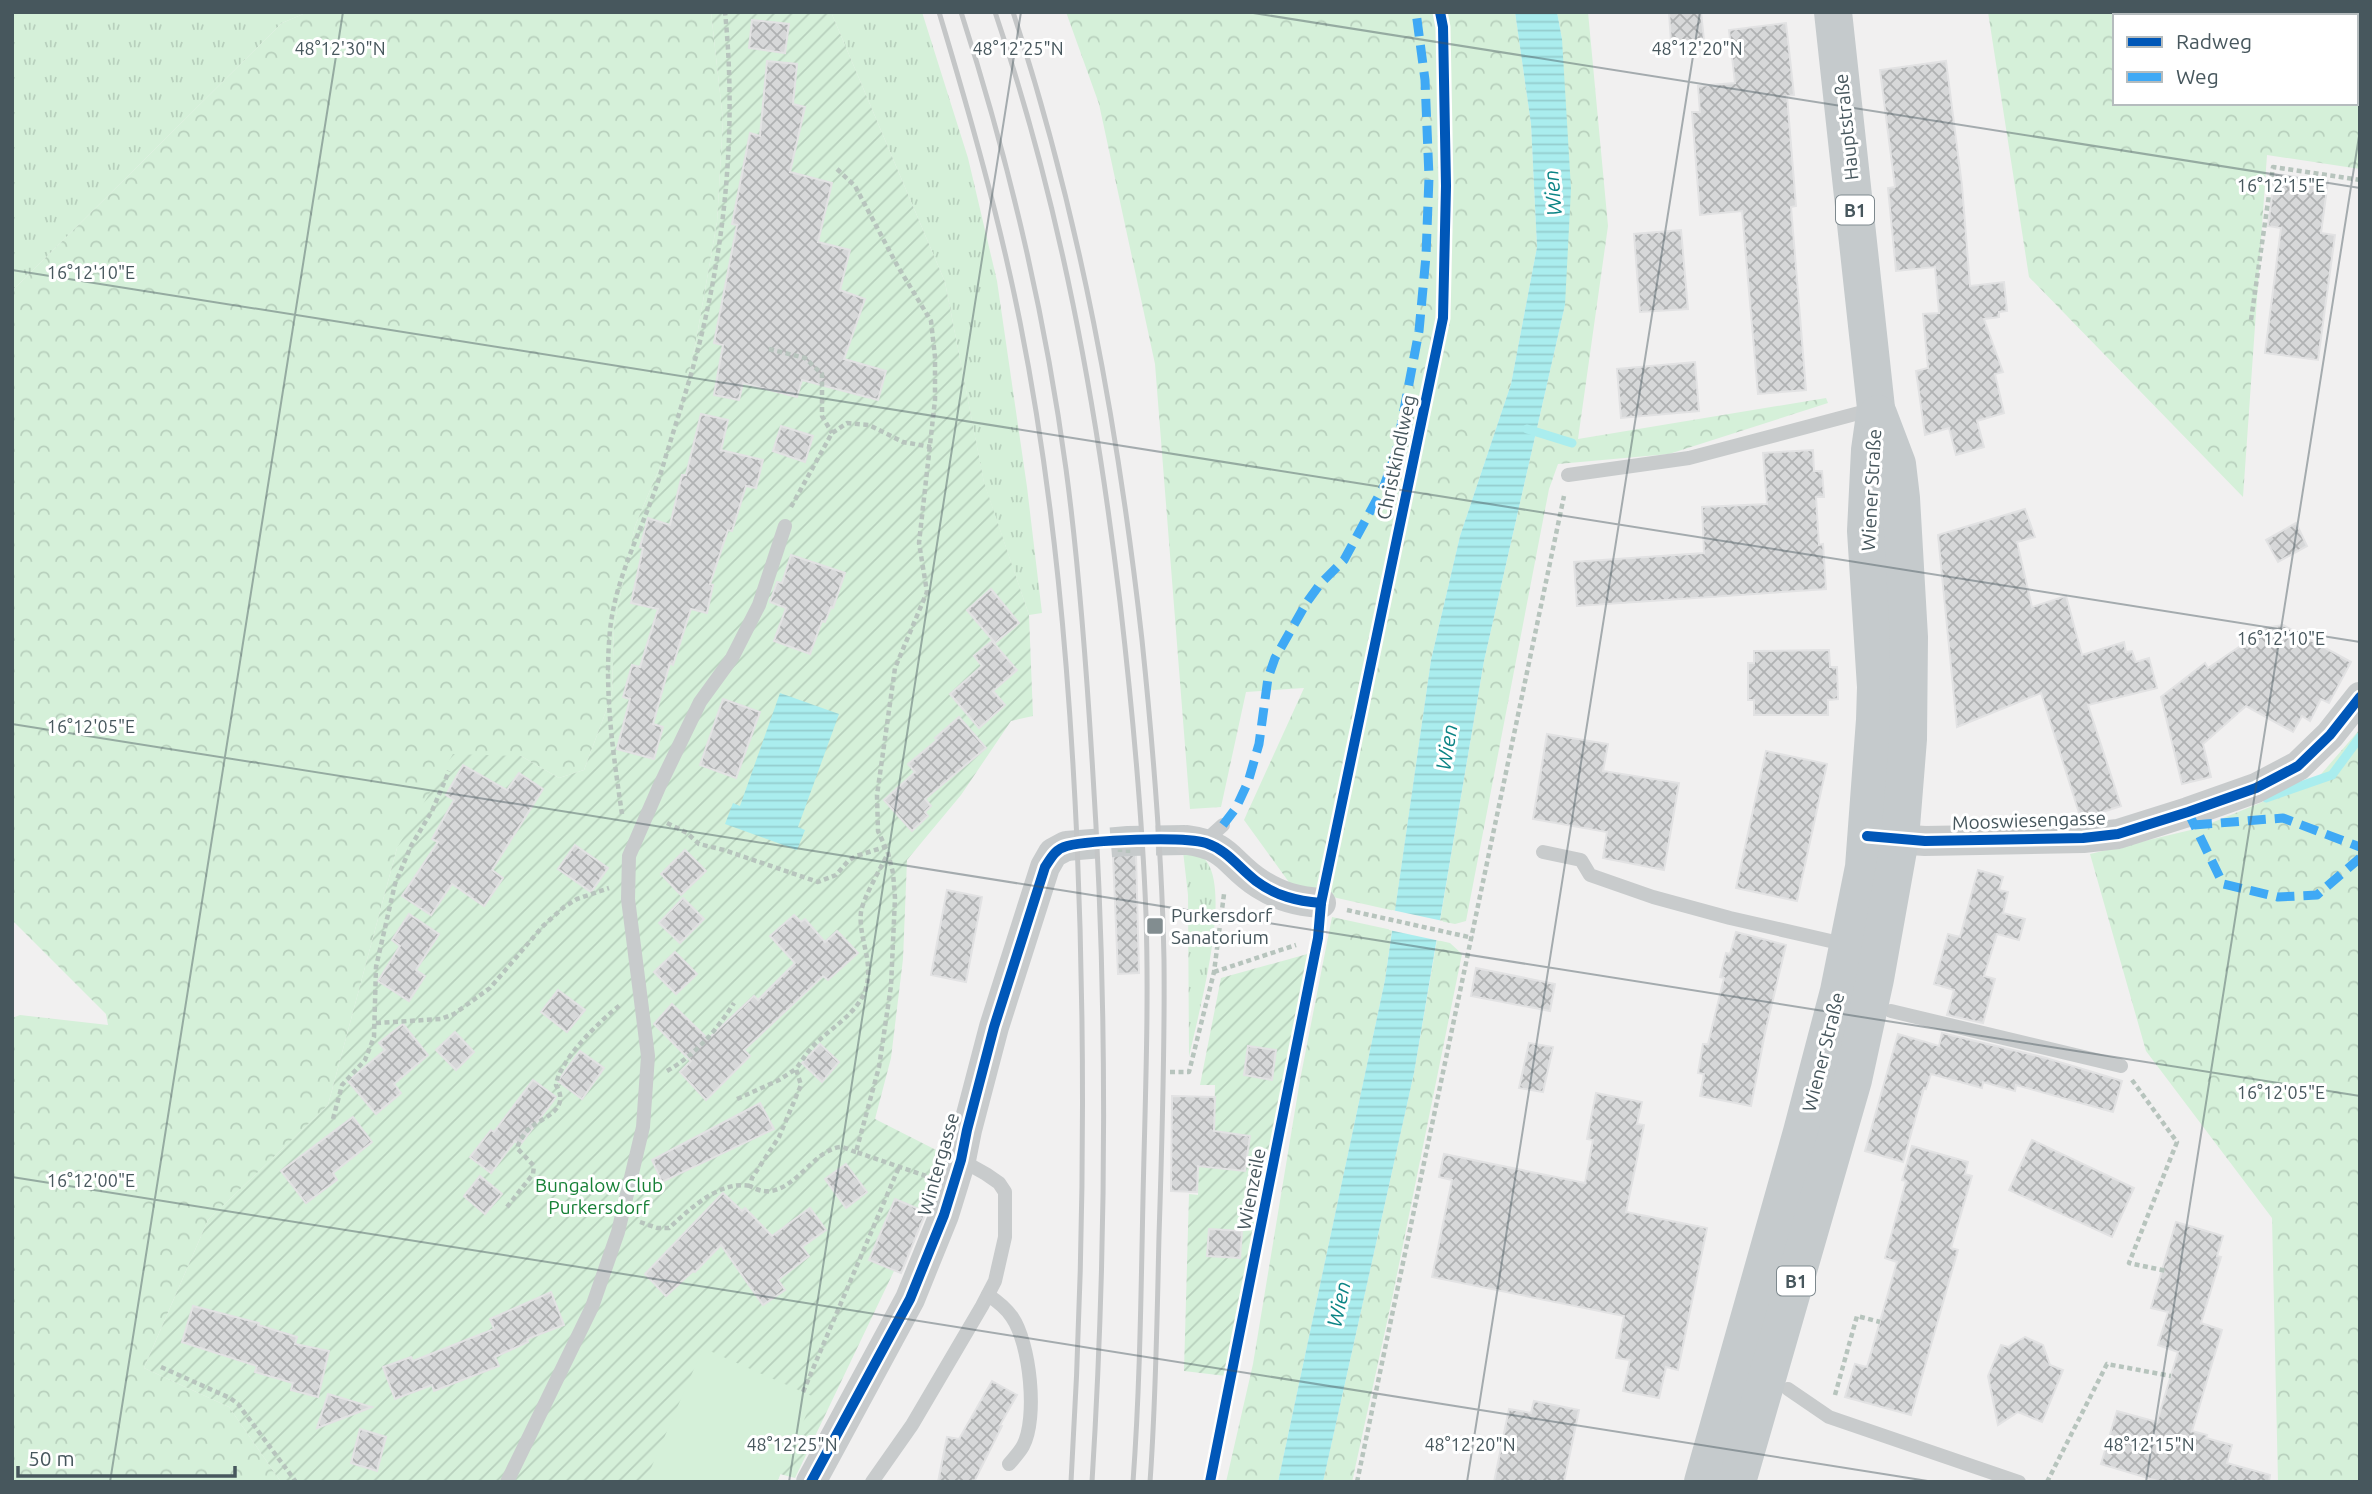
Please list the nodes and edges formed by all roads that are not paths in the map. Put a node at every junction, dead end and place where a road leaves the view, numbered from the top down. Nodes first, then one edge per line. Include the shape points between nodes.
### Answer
1 (1440, 12) edge
2 (1833, 12) edge
3 (1876, 408) junction
4 (1568, 475) road end
5 (785, 526) road end
6 (2360, 697) edge
7 (1884, 838) junction
8 (1209, 840) tunnel mouth
9 (1066, 846) tunnel mouth
10 (1543, 852) dead end
11 (1330, 906) junction
12 (1865, 948) junction
13 (1891, 1011) dead end
14 (2121, 1066) road end
15 (957, 1172) junction
16 (988, 1295) junction
17 (1788, 1389) dead end
18 (1009, 1464) dead end
19 (507, 1482) edge
20 (811, 1482) edge
21 (872, 1482) edge
22 (1210, 1482) edge
23 (1703, 1482) edge
24 (1737, 1482) edge
25 (2019, 1482) edge

1 - 11 lane, Christkindlweg via 1446,186 1443,317
2 - 3 main road, Hauptstraße / B1
3 - 4 lane via 1689,458
3 - 7 main road, Wiener Straße / B1 via 1866,531
5 - 19 lane via 759,605 732,658 700,702 629,856 628,908 648,1056 643,1128 592,1307
6 - 7 street, Mooswiesengasse via 2298,766 2256,788 2118,834 1925,841
7 - 12 main road, Wiener Straße / B1 via 1864,867
8 - 11 street via 1257,883 1291,900
9 - 15 street, Wintergasse via 1054,853 1045,867 994,1027
10 - 12 lane via 1581,860 1590,875 1653,897
11 - 22 lane, Wienzeile via 1318,938
12 - 23 main road, Wiener Straße / B1 via 1799,1144
12 - 24 main road, Wiener Straße / B1 via 1853,1080
13 - 14 lane
15 - 16 lane via 986,1174 1005,1192 1005,1237
15 - 20 street, Wintergasse via 910,1299
16 - 18 lane via 1004,1306 1017,1326 1030,1386 1024,1445
16 - 21 lane via 912,1425
17 - 25 lane via 1829,1417

